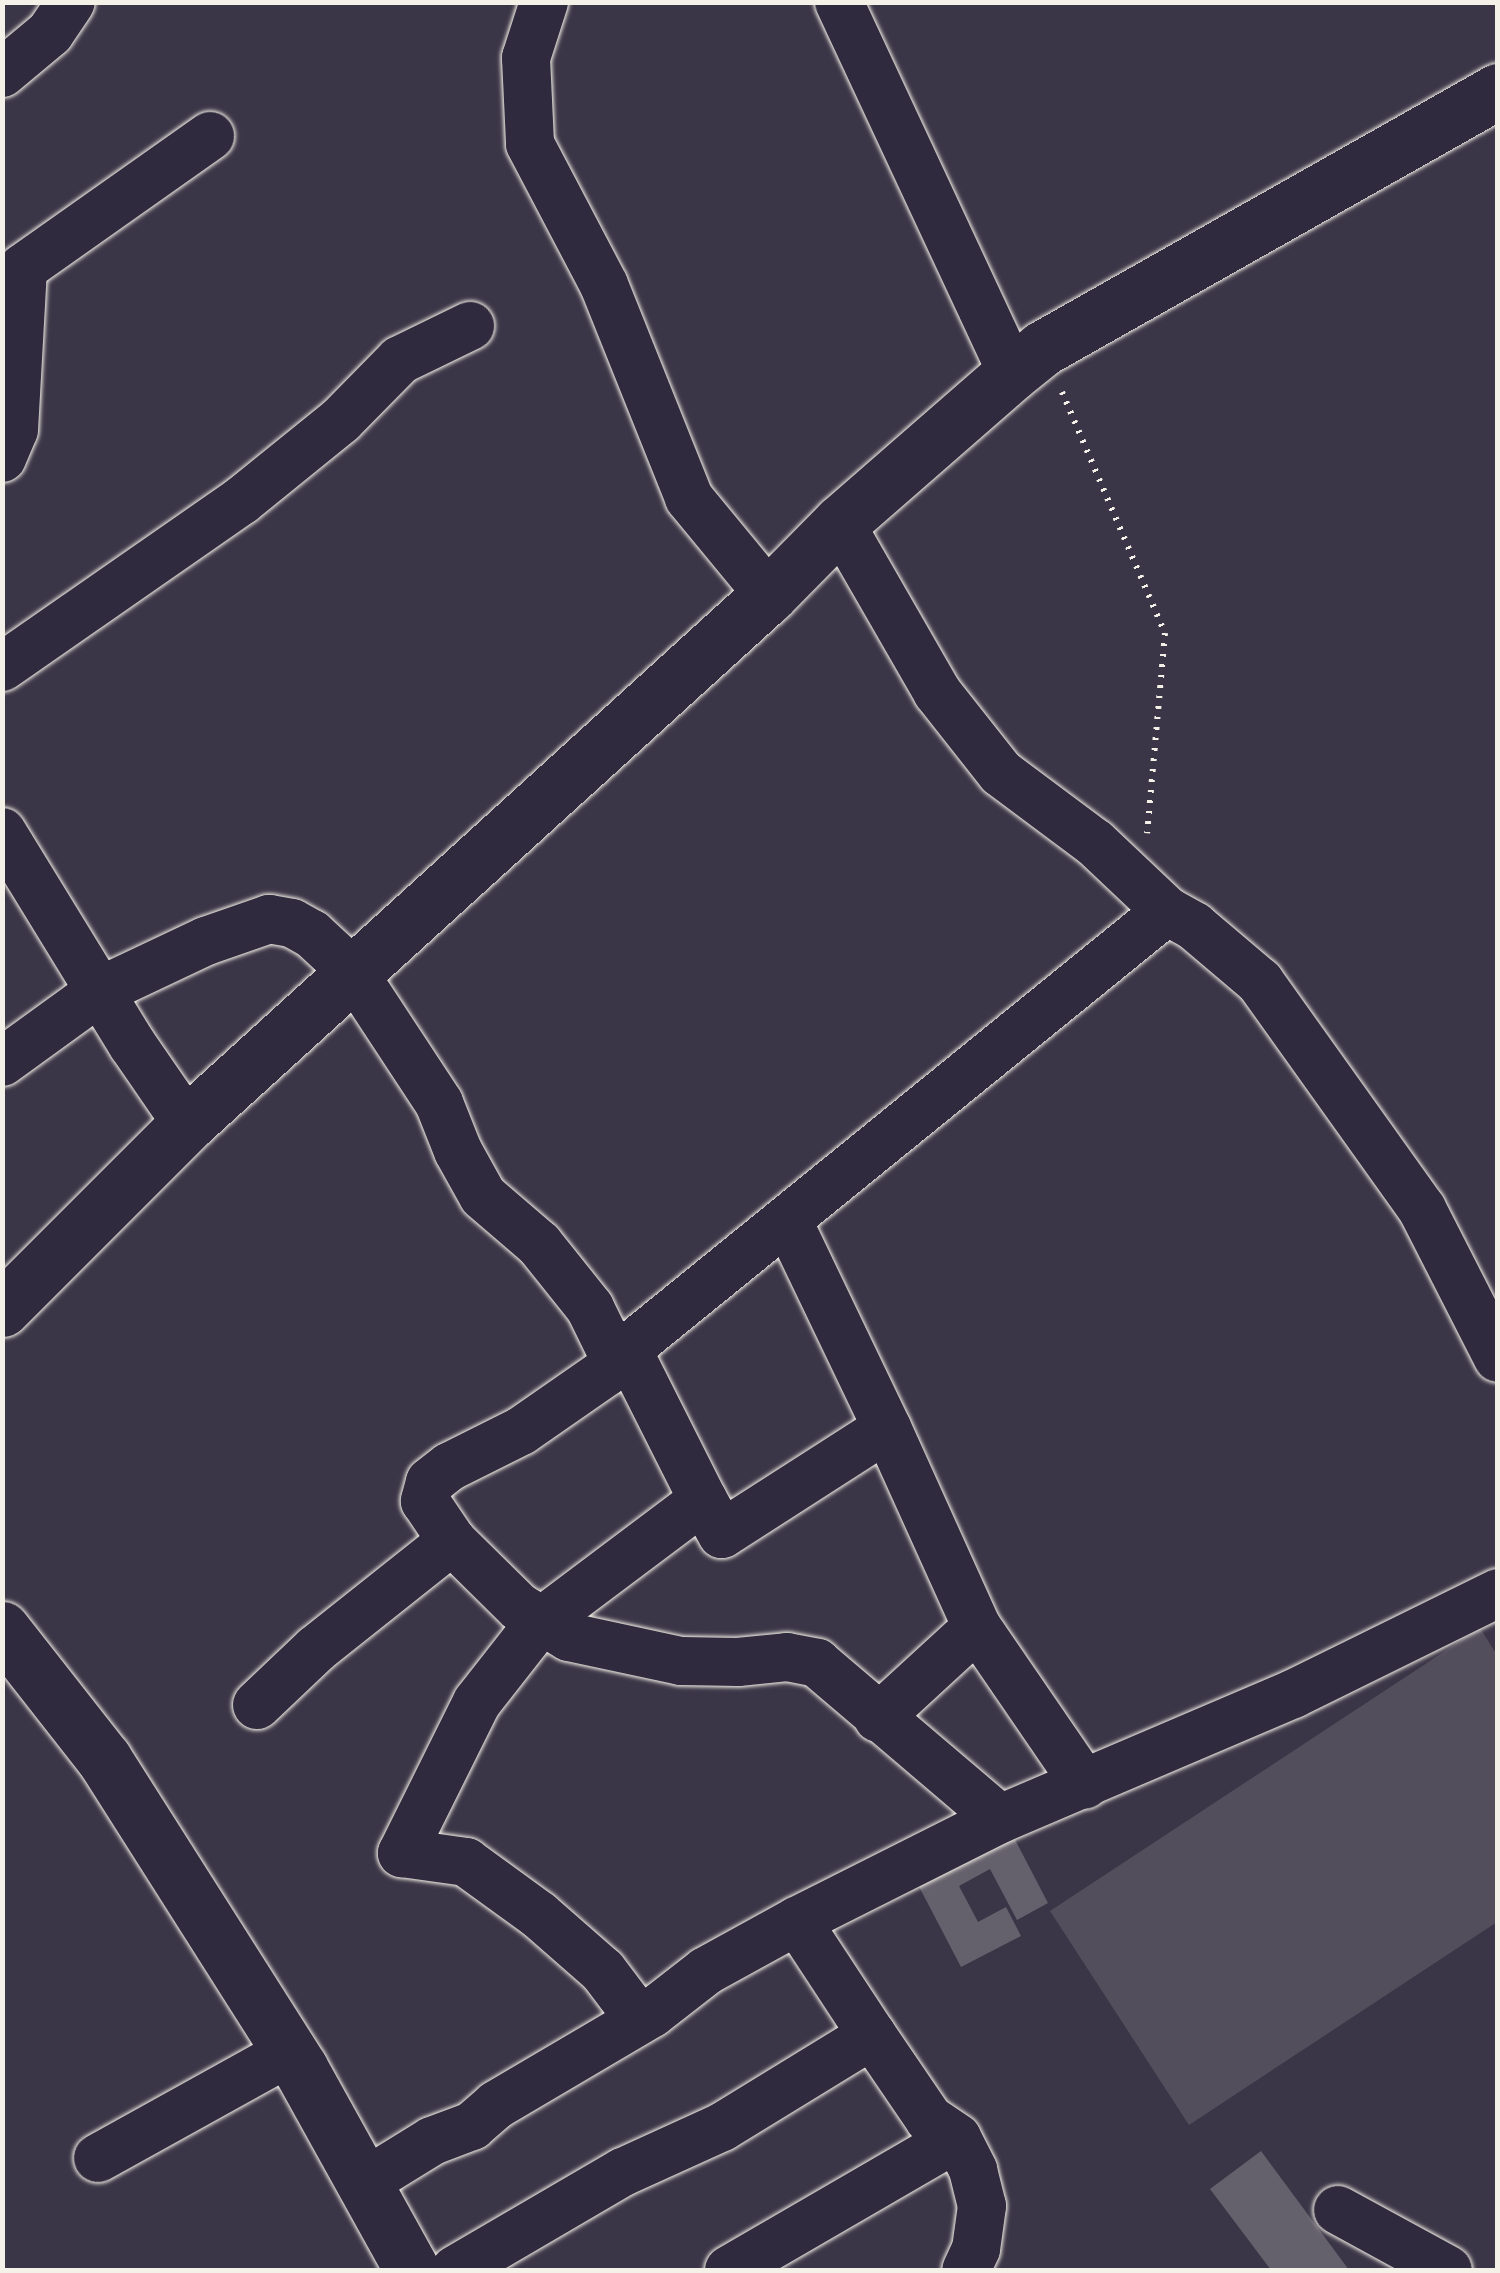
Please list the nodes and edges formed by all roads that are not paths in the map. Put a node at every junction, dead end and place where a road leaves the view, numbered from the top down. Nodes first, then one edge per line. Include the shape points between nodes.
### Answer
1 (71, 2) edge
2 (544, 2) edge
3 (839, 2) edge
4 (2, 73) edge
5 (1498, 91) edge
6 (210, 136) dead end
7 (470, 326) dead end
8 (1028, 360) junction
9 (2, 458) edge
10 (840, 523) junction
11 (769, 595) junction
12 (2, 667) edge
13 (2, 832) edge
14 (1155, 897) junction
15 (353, 972) junction
16 (100, 991) junction
17 (2, 1062) edge
18 (186, 1124) junction
19 (788, 1220) junction
20 (2, 1309) edge
21 (620, 1354) junction
22 (1498, 1358) edge
23 (887, 1428) junction
24 (702, 1500) junction
25 (452, 1541) junction
26 (1498, 1593) edge
27 (539, 1622) junction
28 (977, 1626) junction
29 (2, 1628) edge
30 (257, 1705) dead end
31 (878, 1718) junction
32 (1085, 1784) junction
33 (1000, 1819) junction
34 (798, 1921) junction
35 (640, 2020) junction
36 (872, 2035) junction
37 (290, 2052) junction
38 (957, 2138) junction
39 (98, 2158) dead end
40 (364, 2183) junction
41 (1338, 2210) dead end
42 (412, 2270) edge
43 (454, 2270) edge
44 (729, 2270) edge
45 (966, 2270) edge
46 (1448, 2270) edge

1 - 4 street via 50,33
2 - 11 street via 526,58 530,144 604,285 689,498
3 - 8 street
5 - 8 street
6 - 9 street via 23,268 14,430
7 - 12 street via 400,360 341,420 241,501
8 - 10 street
10 - 11 street
10 - 14 street via 937,692 1001,773
11 - 15 street
13 - 16 street
14 - 19 street
14 - 22 street via 1260,982 1422,1209
15 - 16 street via 312,934 269,919
15 - 18 street
15 - 21 street via 439,1103 483,1196 540,1244
16 - 17 street
16 - 18 street
18 - 20 street
19 - 21 street
19 - 23 street
21 - 24 street
21 - 25 street via 606,1372 520,1431 430,1482 425,1501
23 - 24 street via 722,1534
23 - 28 street
24 - 27 street
25 - 27 street
25 - 30 street
26 - 32 street via 1293,1694
27 - 31 street via 569,1637 681,1660 787,1657 817,1663
27 - 35 street via 478,1702 402,1853 466,1862 603,1971
28 - 31 street
28 - 32 street
29 - 37 street via 104,1760
31 - 33 street
32 - 33 street
33 - 34 street
34 - 35 street via 706,1971
34 - 36 street
35 - 40 street via 472,2126 432,2141
36 - 38 street via 929,2119
36 - 43 street via 722,2127 623,2172
37 - 39 street
37 - 40 street
38 - 44 street
38 - 45 street via 982,2206
40 - 42 street
41 - 46 street

